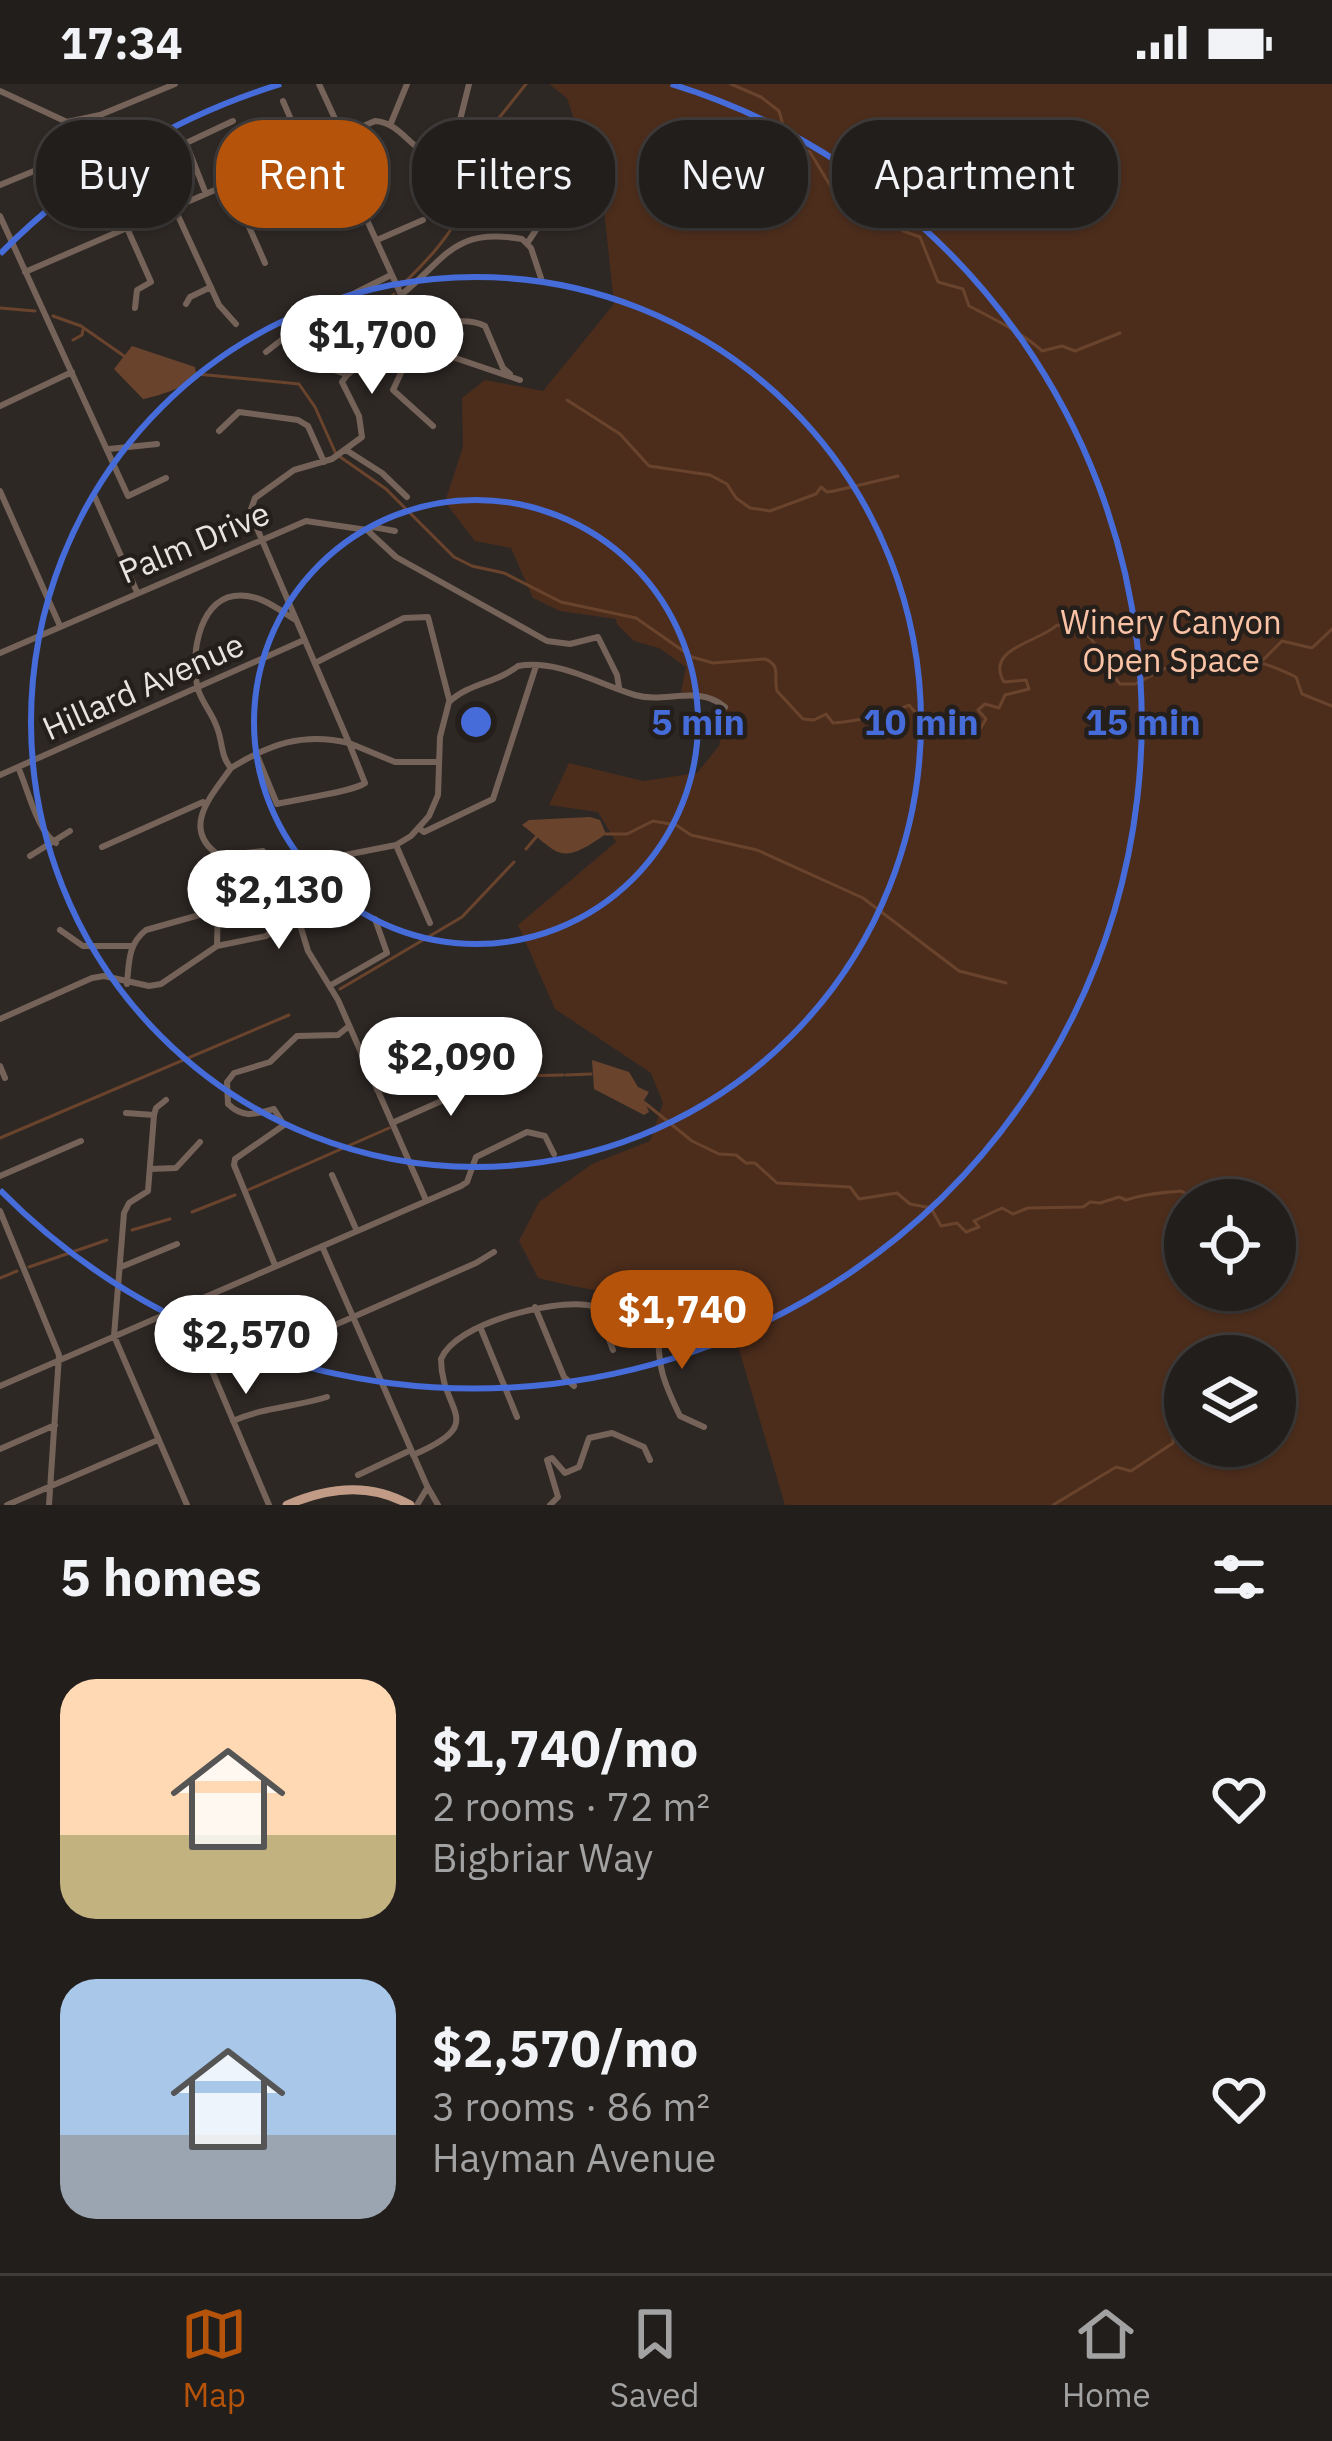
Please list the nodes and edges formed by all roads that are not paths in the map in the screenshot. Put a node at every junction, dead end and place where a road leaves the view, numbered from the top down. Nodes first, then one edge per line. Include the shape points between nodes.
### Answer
1 (175, 84) edge
2 (320, 84) edge
3 (407, 84) edge
4 (469, 84) edge
5 (0, 91) edge
6 (283, 100) dead end
7 (291, 120) edge
8 (336, 120) edge
9 (459, 120) edge
10 (388, 123) edge
11 (391, 123) junction
12 (216, 129) edge
13 (412, 144) edge
14 (36, 170) edge
15 (0, 185) edge
16 (216, 189) edge
17 (206, 194) junction
18 (192, 200) edge
19 (0, 216) edge
20 (412, 225) edge
21 (128, 228) joint
22 (184, 228) edge
23 (250, 228) edge
24 (370, 228) edge
25 (536, 228) edge
26 (4, 233) edge
27 (376, 241) junction
28 (528, 242) junction
29 (265, 263) dead end
30 (25, 272) junction
31 (391, 275) junction
32 (542, 278) dead end
33 (211, 287) junction
34 (400, 296) junction
35 (186, 304) dead end
36 (135, 308) dead end
37 (236, 324) dead end
38 (417, 331) junction
39 (286, 338) junction
40 (420, 346) junction
41 (266, 352) dead end
42 (407, 361) junction
43 (72, 372) junction
44 (345, 374) junction
45 (510, 374) junction
46 (520, 380) dead end
47 (0, 406) edge
48 (433, 426) dead end
49 (219, 431) dead end
50 (157, 444) dead end
51 (110, 449) junction
52 (344, 452) junction
53 (328, 461) junction
54 (166, 478) dead end
55 (0, 491) edge
56 (94, 495) dead end
57 (407, 497) dead end
58 (367, 530) junction
59 (394, 531) dead end
60 (260, 538) junction
61 (137, 592) junction
62 (297, 621) junction
63 (60, 626) junction
64 (304, 639) junction
65 (0, 642) edge
66 (2, 652) edge
67 (315, 662) junction
68 (536, 666) junction
69 (619, 687) junction
70 (197, 688) junction
71 (449, 703) junction
72 (724, 707) dead end
73 (349, 742) junction
74 (256, 753) junction
75 (223, 759) junction
76 (438, 762) junction
77 (18, 767) junction
78 (231, 768) junction
79 (0, 775) edge
80 (219, 785) junction
81 (205, 801) junction
82 (420, 829) junction
83 (70, 831) dead end
84 (56, 843) junction
85 (396, 845) junction
86 (102, 847) dead end
87 (30, 856) dead end
88 (217, 910) junction
89 (297, 914) junction
90 (375, 919) dead end
91 (430, 923) dead end
92 (59, 930) dead end
93 (132, 946) junction
94 (217, 946) junction
95 (127, 984) junction
96 (331, 986) junction
97 (0, 1019) edge
98 (349, 1026) junction
99 (467, 1058) dead end
100 (0, 1066) edge
101 (5, 1078) dead end
102 (494, 1078) dead end
103 (377, 1090) junction
104 (166, 1100) dead end
105 (126, 1113) dead end
106 (154, 1115) junction
107 (392, 1123) junction
108 (81, 1141) dead end
109 (200, 1142) dead end
110 (554, 1154) dead end
111 (150, 1169) junction
112 (332, 1175) dead end
113 (0, 1176) edge
114 (426, 1200) junction
115 (0, 1211) edge
116 (356, 1229) junction
117 (177, 1244) dead end
118 (322, 1244) junction
119 (494, 1252) dead end
120 (274, 1265) junction
121 (122, 1268) junction
122 (184, 1305) junction
123 (535, 1307) junction
124 (609, 1313) junction
125 (353, 1317) junction
126 (680, 1322) dead end
127 (658, 1325) junction
128 (481, 1329) junction
129 (114, 1336) junction
130 (278, 1350) dead end
131 (613, 1350) dead end
132 (60, 1360) junction
133 (0, 1386) edge
134 (574, 1386) dead end
135 (327, 1397) dead end
136 (517, 1417) dead end
137 (233, 1421) junction
138 (55, 1425) junction
139 (704, 1427) dead end
140 (158, 1439) junction
141 (0, 1448) edge
142 (412, 1453) junction
143 (650, 1460) dead end
144 (358, 1475) dead end
145 (50, 1486) junction
146 (427, 1486) junction
147 (7, 1505) edge
148 (49, 1505) edge
149 (187, 1505) edge
150 (269, 1505) edge
151 (287, 1505) edge
152 (414, 1505) edge
153 (439, 1505) edge
154 (550, 1505) edge

1 - 5 street via 67,122
2 - 8 street
3 - 11 street
4 - 9 street
6 - 7 street
10 - 11 street
11 - 13 street
12 - 17 street via 186,142
14 - 15 street
16 - 17 street
17 - 18 street
19 - 26 street
20 - 27 street
21 - 30 street
21 - 36 street via 151,282 137,290
22 - 33 street
23 - 29 street
24 - 27 street
25 - 28 street
26 - 30 street
27 - 31 street
28 - 32 street
28 - 34 street via 457,244
30 - 43 street
31 - 34 street
31 - 39 street
33 - 35 street
33 - 37 street
34 - 38 street
38 - 40 street
38 - 45 street via 478,322
39 - 41 street
39 - 44 street
40 - 42 street
40 - 45 street
42 - 44 street
42 - 48 street via 393,391
43 - 47 street
43 - 51 street
44 - 52 street via 362,437
45 - 46 street
49 - 53 street via 239,412 298,420
50 - 51 street
51 - 54 street via 128,496
52 - 53 street
52 - 57 street
53 - 60 street via 297,469 255,498 250,512
55 - 63 street
56 - 61 street
58 - 59 street
58 - 60 street, Palm Drive via 306,521
58 - 69 street, Palm Drive via 396,557 547,641 598,637
60 - 61 street, Palm Drive
60 - 62 street
61 - 63 street, Palm Drive
62 - 64 street
62 - 70 street via 262,599 235,596 214,605 194,651
63 - 66 street, Palm Drive
64 - 67 street
64 - 70 street, Hillard Avenue
65 - 66 street
67 - 71 street via 404,618 428,617
67 - 73 street
68 - 69 street
68 - 71 street via 518,666
68 - 82 street via 493,799
69 - 72 street via 648,697 695,694
70 - 75 street
70 - 77 street, Hillard Avenue
71 - 76 street
73 - 74 street via 296,739
73 - 74 street via 365,776 359,788 277,804
73 - 76 street via 395,762
74 - 78 street
75 - 78 street
75 - 80 street
76 - 82 street via 438,795
77 - 79 street, Hillard Avenue
77 - 84 street via 41,828
78 - 80 street
80 - 81 street
81 - 86 street
81 - 88 street via 200,826 208,848 229,856 261,850 269,861
82 - 85 street
83 - 84 street
84 - 87 street
85 - 89 street via 330,858 312,875
85 - 91 street
88 - 93 street via 146,930
88 - 94 street
89 - 94 street via 266,936
89 - 96 street
90 - 96 street via 387,953
92 - 93 street via 83,946
93 - 95 street
94 - 95 street via 161,984
95 - 97 street via 92,978
96 - 98 street
98 - 103 street
98 - 120 street via 338,1035 297,1036 270,1062 227,1082 228,1104 238,1113 274,1109 284,1125 234,1166
99 - 103 street via 419,1066
100 - 101 street
102 - 107 street
103 - 107 street
104 - 106 street
105 - 106 street
106 - 111 street
107 - 114 street
108 - 113 street
109 - 111 street via 176,1168
110 - 114 street via 540,1132 526,1132 474,1160 465,1184
111 - 121 street via 147,1194 126,1207
112 - 116 street
114 - 116 street
115 - 132 street
116 - 118 street
117 - 121 street
118 - 120 street
118 - 125 street
119 - 125 street
120 - 122 street
121 - 129 street
122 - 129 street
122 - 137 street
123 - 124 street via 586,1304
123 - 128 street
123 - 134 street
124 - 127 street
124 - 131 street via 604,1326
125 - 130 street
125 - 142 street
126 - 127 street
127 - 139 street via 664,1384 680,1417
128 - 136 street
128 - 142 street via 451,1343 440,1359 457,1412 454,1430
129 - 132 street
129 - 140 street
132 - 133 street
132 - 138 street
135 - 137 street
137 - 150 street
138 - 141 street
138 - 145 street
140 - 145 street
140 - 149 street
142 - 144 street
142 - 146 street
143 - 154 street via 644,1447 612,1433 589,1438 579,1467 565,1473 547,1460 558,1497
145 - 147 street
145 - 148 street
146 - 152 street
146 - 153 street
151 - 152 main road via 354,1488

